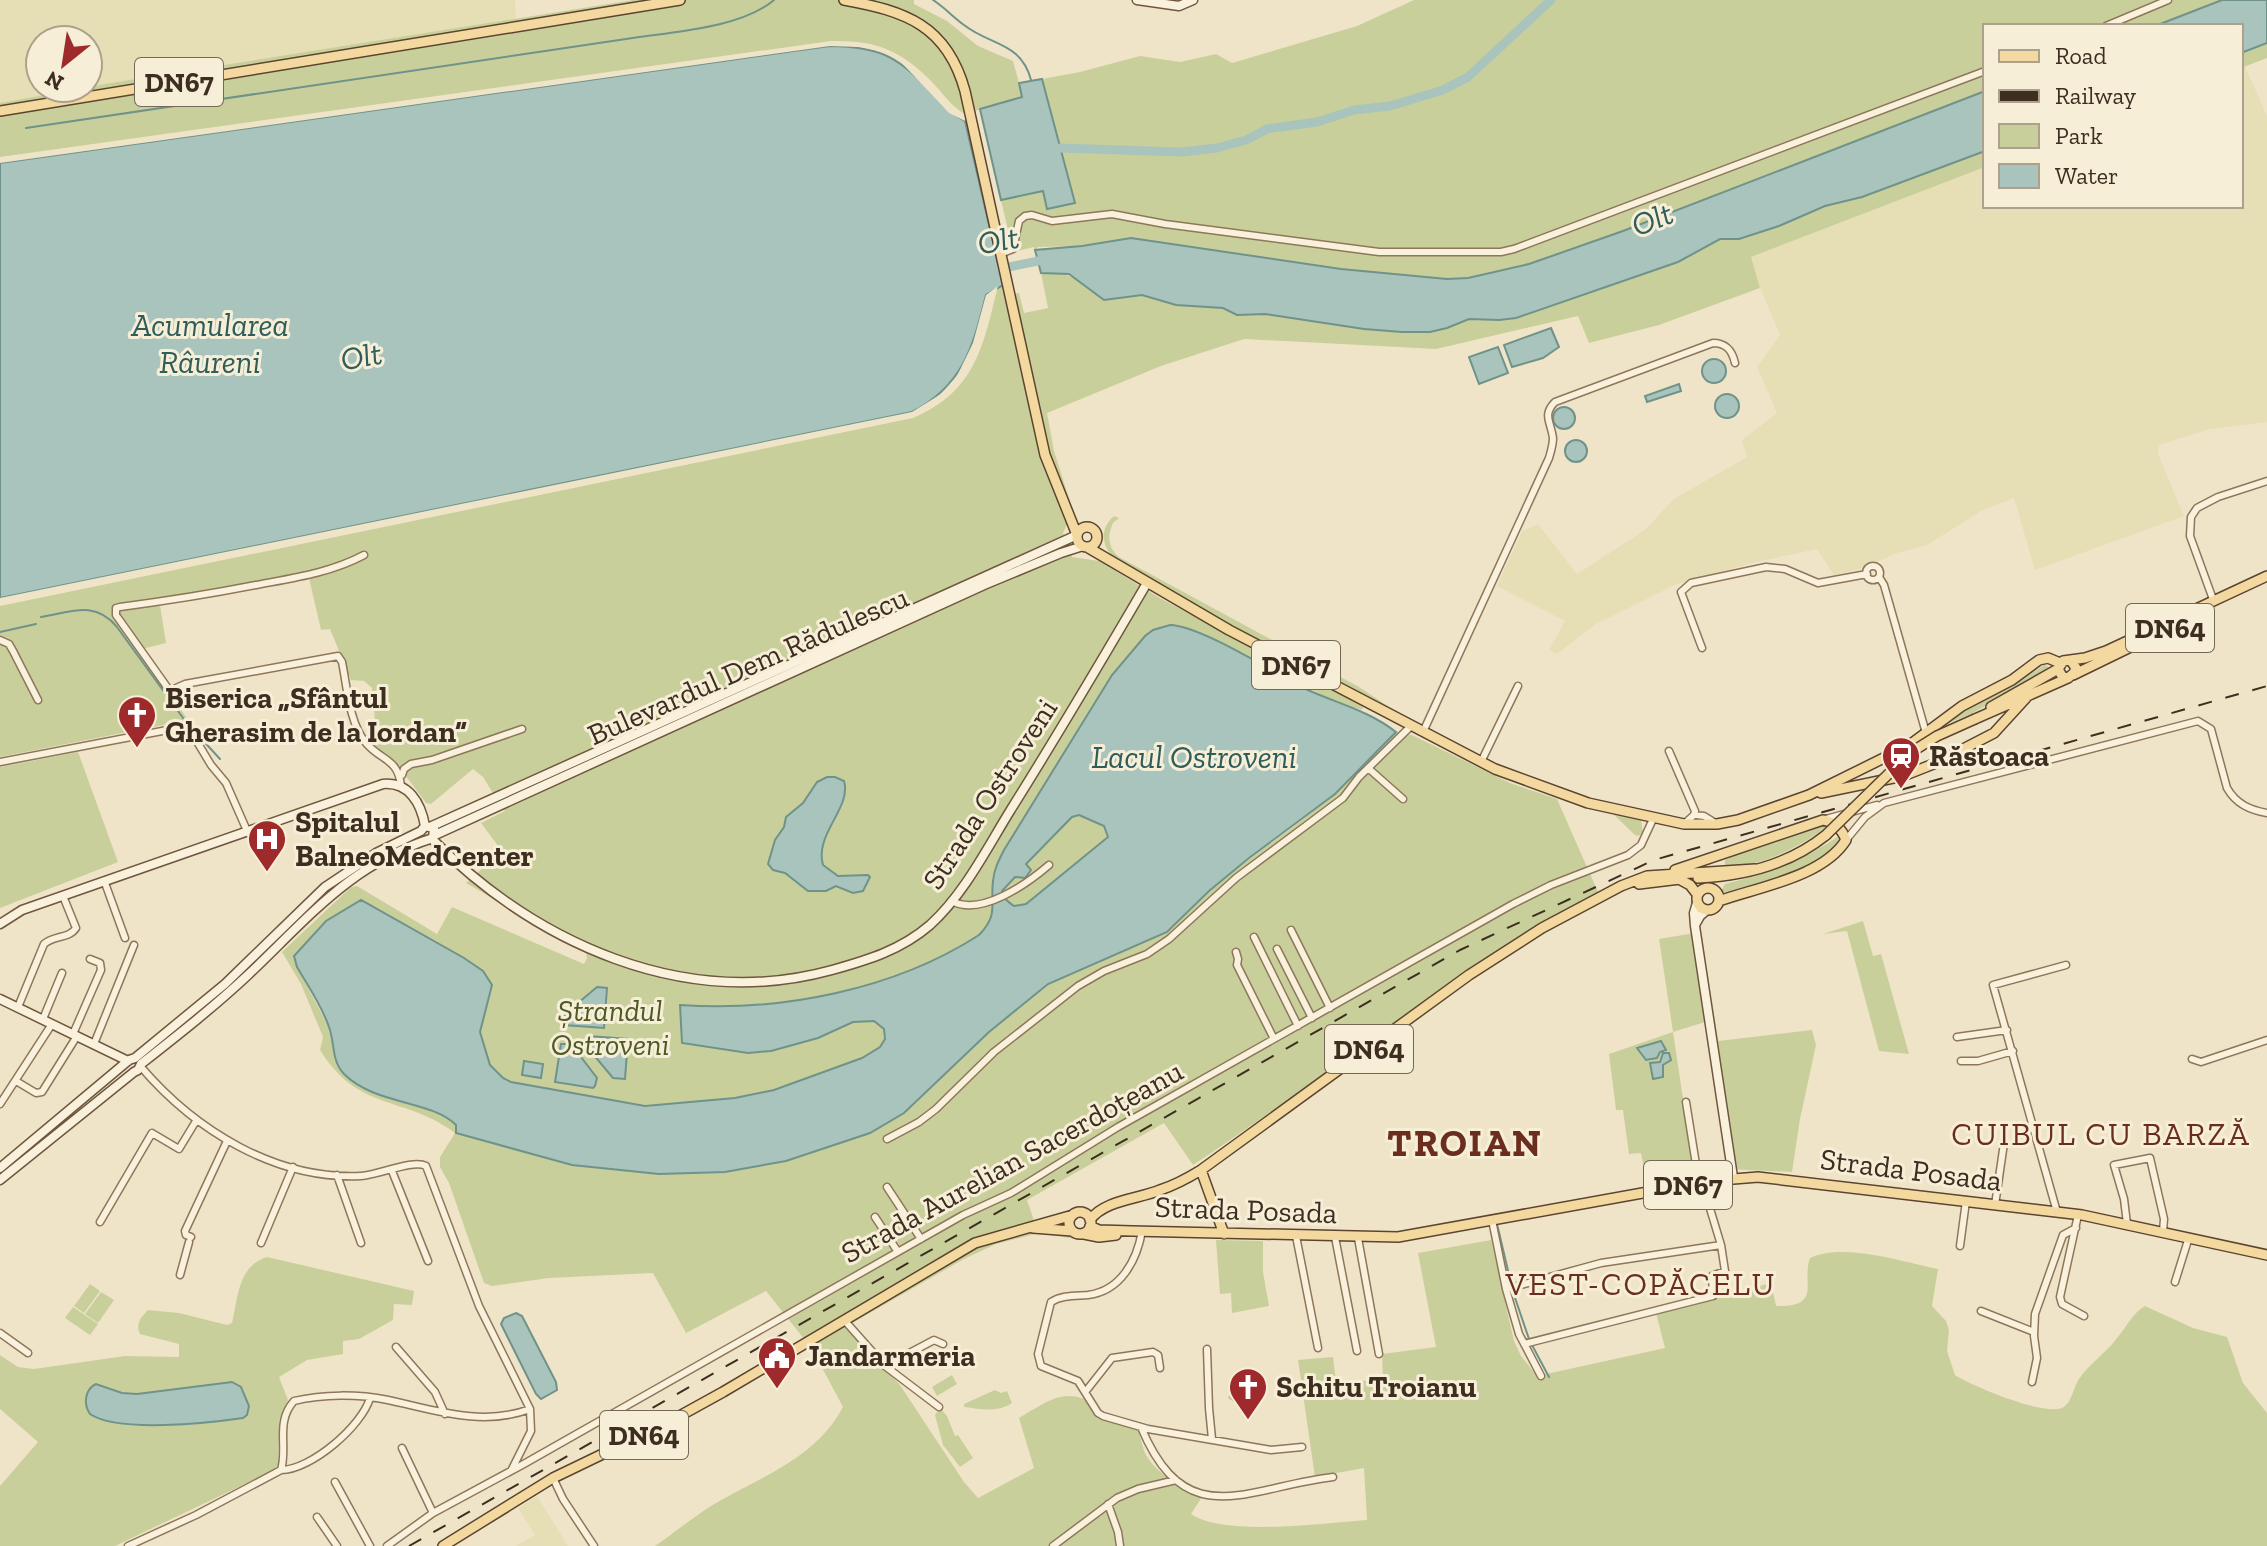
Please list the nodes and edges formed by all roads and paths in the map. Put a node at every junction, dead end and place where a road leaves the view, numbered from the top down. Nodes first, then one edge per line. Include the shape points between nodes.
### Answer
1 (680, 0) edge
2 (844, 0) edge
3 (1137, 0) edge
4 (1193, 0) edge
5 (2168, 0) edge
6 (2111, 24) edge
7 (1983, 72) edge
8 (0, 111) edge
9 (1000, 254) junction
10 (1735, 363) dead end
11 (2267, 481) edge
12 (1071, 517) junction
13 (1087, 526) junction
14 (1077, 535) junction
15 (1098, 537) junction
16 (1068, 546) junction
17 (1085, 547) junction
18 (1098, 554) junction
19 (364, 555) dead end
20 (1114, 563) junction
21 (2267, 579) edge
22 (1147, 583) junction
23 (2214, 602) junction
24 (0, 640) edge
25 (1702, 648) dead end
26 (2063, 664) junction
27 (2070, 676) junction
28 (1518, 686) dead end
29 (2026, 698) junction
30 (38, 700) dead end
31 (1975, 719) junction
32 (1411, 726) junction
33 (522, 729) dead end
34 (1423, 733) junction
35 (1926, 733) junction
36 (1669, 751) dead end
37 (0, 762) edge
38 (1480, 762) junction
39 (1872, 764) junction
40 (1368, 768) junction
41 (1875, 783) junction
42 (401, 786) junction
43 (1809, 795) junction
44 (1403, 799) dead end
45 (1884, 803) junction
46 (2267, 813) edge
47 (1694, 815) junction
48 (1653, 819) junction
49 (1823, 820) junction
50 (1684, 824) junction
51 (1717, 824) junction
52 (430, 832) junction
53 (248, 833) junction
54 (1846, 840) junction
55 (1719, 856) junction
56 (1049, 865) dead end
57 (1667, 873) junction
58 (1725, 874) junction
59 (1679, 879) junction
60 (105, 883) junction
61 (1607, 895) junction
62 (63, 896) junction
63 (1718, 896) junction
64 (1697, 898) junction
65 (952, 901) junction
66 (1707, 910) junction
67 (0, 924) edge
68 (1695, 926) junction
69 (1291, 930) dead end
70 (1254, 937) dead end
71 (125, 938) dead end
72 (134, 945) dead end
73 (1277, 949) dead end
74 (1236, 952) dead end
75 (90, 959) dead end
76 (2066, 965) dead end
77 (62, 973) dead end
78 (0, 999) edge
79 (18, 1007) junction
80 (1330, 1008) junction
81 (1312, 1018) junction
82 (47, 1021) junction
83 (1298, 1026) junction
84 (2007, 1030) junction
85 (75, 1035) junction
86 (1957, 1037) dead end
87 (1274, 1039) junction
88 (2267, 1040) edge
89 (94, 1044) junction
90 (108, 1051) junction
91 (2013, 1051) junction
92 (2192, 1059) dead end
93 (1961, 1061) dead end
94 (135, 1065) junction
95 (116, 1074) junction
96 (16, 1081) junction
97 (1686, 1102) dead end
98 (0, 1104) edge
99 (196, 1121) junction
100 (887, 1139) dead end
101 (227, 1141) junction
102 (2004, 1143) dead end
103 (293, 1167) junction
104 (0, 1168) edge
105 (1201, 1170) junction
106 (392, 1171) junction
107 (337, 1175) junction
108 (1733, 1177) junction
109 (0, 1180) edge
110 (1700, 1182) junction
111 (887, 1187) dead end
112 (1966, 1201) junction
113 (1121, 1202) junction
114 (1995, 1205) junction
115 (2057, 1212) junction
116 (1076, 1214) junction
117 (2080, 1215) junction
118 (875, 1217) dead end
119 (1492, 1220) junction
120 (100, 1222) dead end
121 (2127, 1224) junction
122 (1030, 1227) junction
123 (1088, 1227) junction
124 (2076, 1228) junction
125 (1072, 1231) junction
126 (1137, 1231) junction
127 (2163, 1231) junction
128 (1224, 1234) junction
129 (1296, 1236) junction
130 (1335, 1237) junction
131 (2189, 1237) junction
132 (1358, 1238) junction
133 (921, 1239) junction
134 (261, 1243) dead end
135 (361, 1243) dead end
136 (1721, 1245) junction
137 (1960, 1246) dead end
138 (898, 1252) junction
139 (2267, 1255) edge
140 (428, 1261) dead end
141 (180, 1275) dead end
142 (2175, 1282) dead end
143 (1506, 1289) junction
144 (1981, 1311) dead end
145 (2084, 1316) dead end
146 (845, 1321) junction
147 (2034, 1332) junction
148 (0, 1333) edge
149 (943, 1344) dead end
150 (1524, 1344) junction
151 (396, 1347) dead end
152 (1318, 1348) dead end
153 (1207, 1349) dead end
154 (1357, 1351) dead end
155 (28, 1353) dead end
156 (1379, 1354) dead end
157 (885, 1366) junction
158 (1160, 1368) dead end
159 (1541, 1376) dead end
160 (2032, 1382) dead end
161 (1086, 1391) junction
162 (370, 1398) junction
163 (939, 1407) dead end
164 (530, 1409) junction
165 (445, 1414) junction
166 (1141, 1427) junction
167 (1211, 1438) junction
168 (1302, 1447) dead end
169 (402, 1448) dead end
170 (281, 1470) junction
171 (511, 1471) junction
172 (1333, 1477) dead end
173 (553, 1478) junction
174 (1176, 1480) junction
175 (335, 1482) dead end
176 (1108, 1504) junction
177 (433, 1513) junction
178 (317, 1517) dead end
179 (128, 1546) edge
180 (337, 1546) edge
181 (370, 1546) edge
182 (387, 1546) edge
183 (443, 1546) edge
184 (594, 1546) edge
185 (1053, 1546) edge
186 (1120, 1546) edge

1 - 8 main road, DN67
2 - 9 main road, DN67 via 916,21 952,58 962,81
3 - 4 street via 1179,6
5 - 6 street
7 - 9 street via 1501,252 1379,252 1112,214 1052,221 1025,216 1019,221 1015,246
9 - 12 main road, DN67 via 1045,455
10 - 34 street via 1733,353 1713,343 1550,407 1549,458
11 - 23 street via 2218,497 2191,517 2190,536
12 - 13 main road, DN67
12 - 14 main road, DN67
12 - 16 street
13 - 14 main road
13 - 15 main road, DN67
14 - 16 street, Bulevardul Dem Rădulescu
14 - 17 main road, DN67
15 - 17 main road
15 - 20 main road, DN67
16 - 17 street, Bulevardul Dem Rădulescu
16 - 18 main road
16 - 52 street, Bulevardul Dem Rădulescu
17 - 18 main road, DN67
18 - 20 main road, DN67
19 - 42 street via 299,577 120,607 116,615 172,694 185,684 338,656 357,727 366,743 397,768
20 - 22 main road, DN67
21 - 23 main road, DN64
21 - 27 main road, DN64
22 - 32 main road, DN67
22 - 65 street, Strada Ostroveni
23 - 26 main road, DN64 via 2106,651
24 - 30 street via 9,644
25 - 35 street via 1681,592 1691,583 1766,567 1818,583 1867,574 1873,580 1879,577
26 - 27 main road via 2060,675
26 - 27 main road via 2076,668
26 - 31 main road, DN64
26 - 35 main road, DN67 via 2039,660
27 - 29 main road, DN67
28 - 38 street
29 - 31 main road, DN64
29 - 41 main road, DN67 via 1990,735 1921,770
31 - 58 main road, DN64, bridge via 1910,753 1826,835 1796,855
32 - 34 main road, DN67
32 - 40 street
33 - 42 street via 408,765
34 - 38 main road, DN67
35 - 39 main road, DN67
36 - 47 street
37 - 53 street via 183,727 226,783
38 - 48 main road, DN67 via 1559,794
39 - 41 main road via 1867,775
39 - 43 main road, DN67
40 - 44 street
40 - 100 street via 1343,798 1236,878 1159,947 1078,986 994,1052 936,1109
41 - 43 main road, DN67
42 - 52 street, Strada Ostroveni via 419,804
42 - 53 street via 371,787
43 - 51 main road, DN67
45 - 46 street via 2198,721 2211,729 2232,796
45 - 49 street
45 - 54 street
47 - 50 street
47 - 51 street
48 - 50 main road, DN67
48 - 80 street, Strada Aurelian Sacerdoțeanu via 1641,845 1628,855 1527,896
49 - 54 main road via 1835,824
49 - 55 main road
50 - 51 main road, DN67
52 - 65 street, Strada Ostroveni via 460,867 498,898 587,950 636,967 698,979 798,978 862,962 912,939
52 - 94 street, Bulevardul Dem Rădulescu via 340,886 248,975
53 - 60 street
54 - 63 main road via 1813,868
55 - 57 main road
55 - 58 main road
56 - 65 street via 1006,895 964,906
57 - 58 main road, DN64
57 - 61 main road, DN64 via 1635,879
58 - 59 main road, DN64
58 - 63 main road
59 - 61 main road, DN64 via 1646,882
59 - 64 main road
60 - 62 street
60 - 71 street
61 - 105 main road, DN64 via 1489,961
62 - 67 street
62 - 79 street via 76,928 44,944
63 - 64 main road via 1706,887
63 - 66 main road via 1713,909
64 - 66 main road
64 - 68 street
66 - 68 street
68 - 108 street
69 - 80 street
70 - 83 street
72 - 89 street
73 - 81 street
74 - 87 street via 1237,965
75 - 85 street via 100,963 101,970
76 - 84 street via 1993,985
77 - 82 street
78 - 79 street
79 - 82 street
80 - 81 street, Strada Aurelian Sacerdoțeanu
81 - 83 street, Strada Aurelian Sacerdoțeanu
82 - 85 street
82 - 96 street
83 - 87 street, Strada Aurelian Sacerdoțeanu
84 - 86 street
84 - 91 street
85 - 89 street
85 - 96 street via 42,1092
87 - 133 street, Strada Aurelian Sacerdoțeanu via 1011,1193
88 - 92 street via 2201,1062
89 - 90 street
90 - 94 street
90 - 95 street
91 - 93 street
91 - 115 street
94 - 95 street, Bulevardul Dem Rădulescu
94 - 99 street
94 - 109 street, Bulevardul Dem Rădulescu
95 - 104 street, Bulevardul Dem Rădulescu
96 - 98 street
97 - 110 street
99 - 101 street
99 - 120 street via 179,1149 152,1133
101 - 103 street
101 - 141 street via 185,1231 190,1240
102 - 114 street
103 - 107 street
103 - 134 street
105 - 113 main road, DN64
105 - 128 main road
106 - 107 street
106 - 140 street
106 - 164 street via 420,1162 428,1168 479,1306
107 - 135 street
108 - 110 main road, Strada Posada / DN67
108 - 112 main road, Strada Posada / DN67
110 - 119 main road, Strada Posada / DN67
110 - 136 street
111 - 133 street
112 - 114 main road, Strada Posada / DN67
112 - 137 street
113 - 116 main road, DN64
113 - 123 main road, DN64 via 1098,1212
114 - 115 main road, Strada Posada / DN67
115 - 117 main road, Strada Posada / DN67
116 - 122 main road, DN64
116 - 123 main road via 1086,1215
116 - 125 main road via 1068,1225
117 - 121 main road, DN67
117 - 124 street
118 - 138 street
119 - 132 main road, Strada Posada / DN67 via 1409,1236
119 - 143 street
121 - 127 main road, DN67
121 - 127 street via 2114,1165 2150,1158
122 - 125 main road, DN64
122 - 146 main road, DN64 via 975,1243
123 - 125 main road, Strada Posada
123 - 126 main road, Strada Posada / DN67 via 1099,1237
124 - 145 street via 2061,1302
124 - 147 street via 2063,1235 2039,1301
126 - 128 main road, Strada Posada / DN67
126 - 161 street via 1134,1261 1111,1285 1096,1294 1051,1302 1039,1363 1072,1377
127 - 131 main road, DN67
128 - 129 main road, Strada Posada / DN67
129 - 130 main road, Strada Posada / DN67
129 - 152 street
130 - 132 main road, Strada Posada / DN67
130 - 154 street
131 - 139 main road, DN67
131 - 142 street
132 - 156 street, Strada Posada
133 - 138 street, Strada Aurelian Sacerdoțeanu
136 - 143 street via 1601,1263
136 - 150 street via 1725,1271 1712,1276 1713,1296
138 - 171 street, Strada Aurelian Sacerdoțeanu
143 - 150 street
144 - 147 street
146 - 157 street
146 - 173 main road, DN64 via 679,1417
147 - 160 street via 2037,1358
148 - 155 street
149 - 157 street via 934,1340
150 - 159 street
151 - 165 street via 435,1392
153 - 167 street
157 - 163 street
158 - 161 street via 1153,1352 1112,1358
161 - 166 street via 1098,1413
162 - 165 street
162 - 170 street via 335,1443 296,1468
162 - 170 street via 294,1401 284,1417
164 - 165 street via 508,1416
164 - 171 street via 531,1431
166 - 167 street
166 - 174 street via 1151,1452
167 - 168 street via 1271,1450
169 - 177 street
170 - 179 street
171 - 177 street, Strada Aurelian Sacerdoțeanu
172 - 174 street via 1233,1498 1198,1493
173 - 183 main road, DN64
173 - 184 street
174 - 176 street via 1127,1492
175 - 181 street
176 - 185 street
176 - 186 street
177 - 182 street, Strada Aurelian Sacerdoțeanu
178 - 180 street

